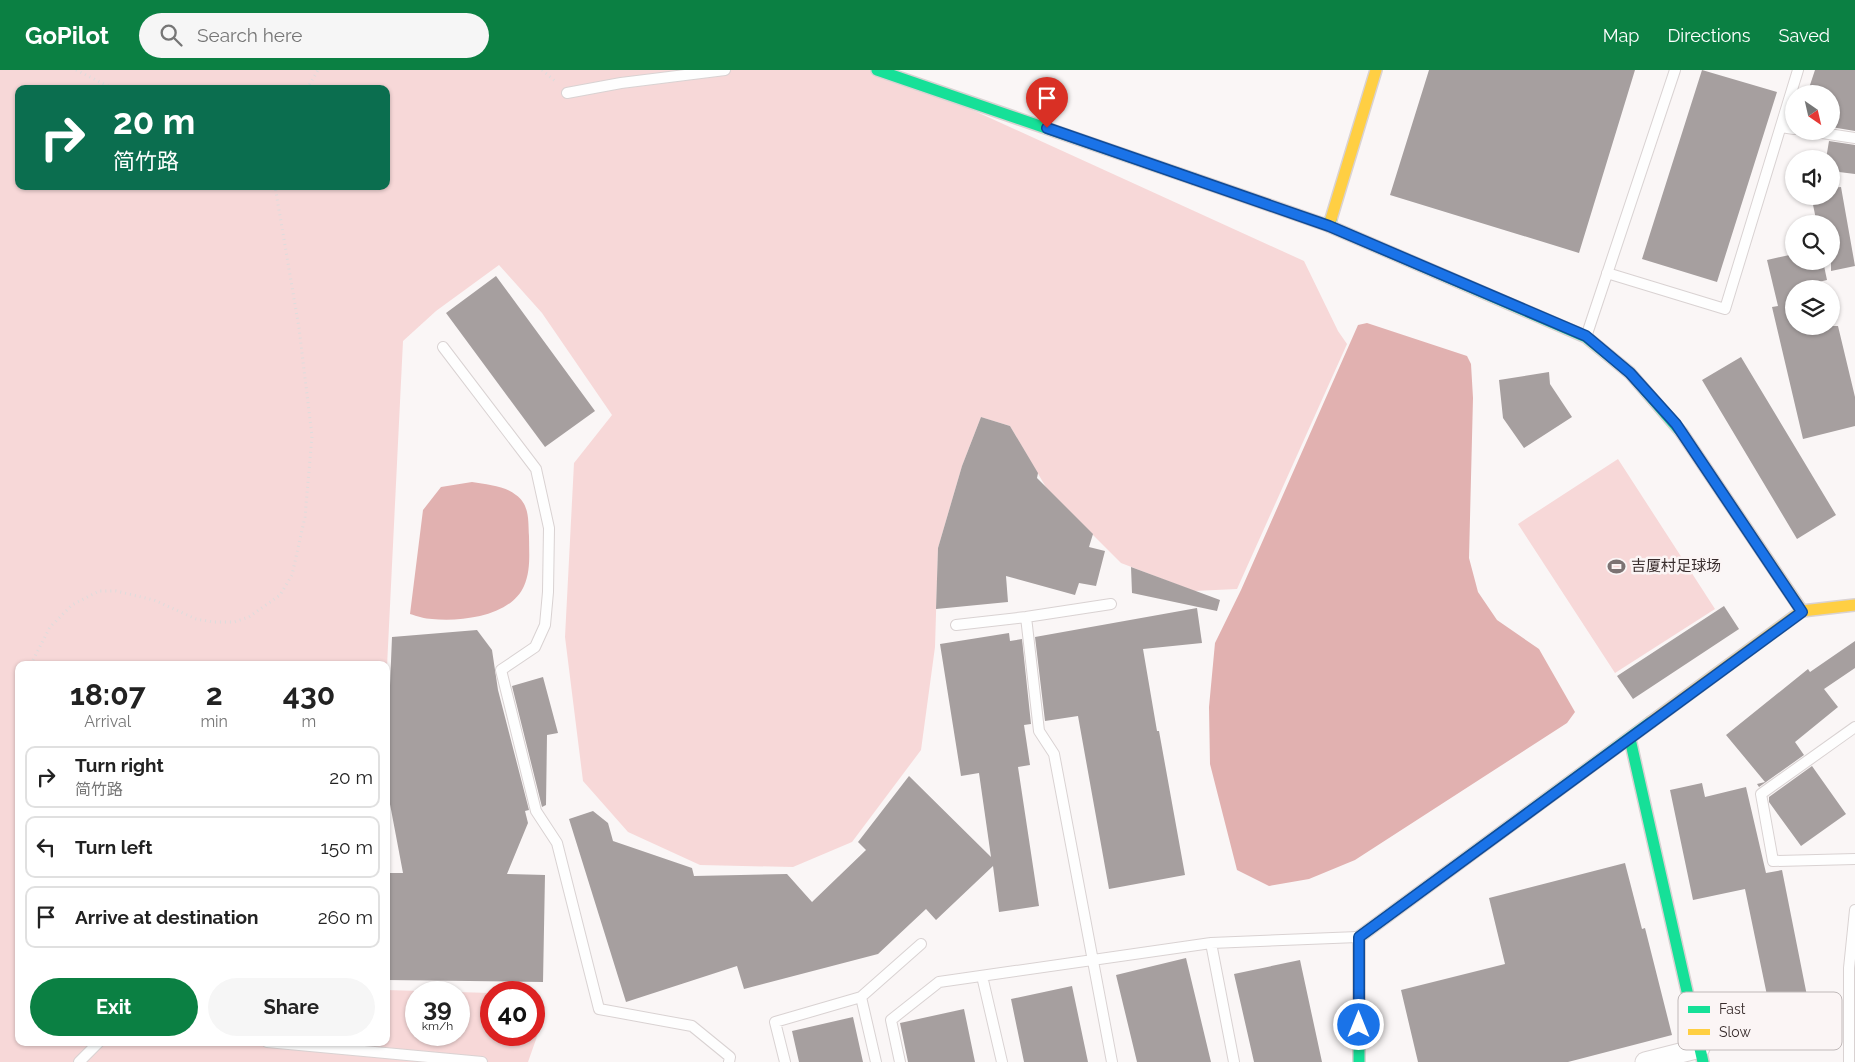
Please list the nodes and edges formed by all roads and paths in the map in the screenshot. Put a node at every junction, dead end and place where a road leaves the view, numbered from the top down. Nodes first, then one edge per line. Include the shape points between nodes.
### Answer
1 (76, 70) edge
2 (318, 70) edge
3 (726, 70) edge
4 (877, 70) edge
5 (1376, 70) edge
6 (1675, 70) edge
7 (1798, 70) edge
8 (106, 85) edge
9 (309, 85) edge
10 (567, 93) dead end
11 (1781, 127) junction
12 (1785, 128) edge
13 (1840, 136) edge
14 (1855, 138) edge
15 (277, 190) edge
16 (1329, 226) junction
17 (1607, 273) junction
18 (1586, 336) junction
19 (443, 347) dead end
20 (1111, 604) dead end
21 (1855, 605) edge
22 (1802, 612) junction
23 (1026, 617) junction
24 (956, 625) dead end
25 (33, 661) edge
26 (1855, 727) edge
27 (1630, 739) junction
28 (1855, 859) edge
29 (1855, 910) edge
30 (1359, 937) junction
31 (1211, 943) junction
32 (921, 944) dead end
33 (1094, 960) junction
34 (1852, 968) edge
35 (982, 976) junction
36 (1687, 992) edge
37 (861, 996) junction
38 (95, 1046) edge
39 (310, 1046) edge
40 (1701, 1055) edge
41 (79, 1062) edge
42 (482, 1062) edge
43 (729, 1062) edge
44 (785, 1062) edge
45 (876, 1062) edge
46 (900, 1062) edge
47 (1002, 1062) edge
48 (1112, 1062) edge
49 (1234, 1062) edge
50 (1359, 1062) edge
51 (1644, 1062) edge
52 (1849, 1062) edge

1 - 8 path
2 - 9 path
3 - 10 lane
4 - 16 street
5 - 16 street
6 - 17 lane
7 - 11 lane
11 - 12 lane
11 - 17 lane via 1726,308
13 - 14 lane
15 - 25 path via 300,328 312,436 305,517 292,575 280,595 249,617 234,622 196,619 154,600 116,591 99,591 72,605 50,627
16 - 18 street
17 - 18 lane
18 - 22 street via 1630,373 1676,424
19 - 43 lane via 536,469 550,528 545,625 535,647 501,670 536,811 557,843 599,1009 692,1026 730,1057
20 - 23 lane
21 - 22 street
22 - 27 street
23 - 24 lane
23 - 33 lane via 1039,731 1054,754
26 - 28 lane via 1761,794 1773,861
27 - 30 street
27 - 36 street
29 - 34 lane
30 - 31 lane
30 - 50 street
31 - 33 lane
31 - 49 lane
32 - 37 lane
33 - 35 lane
33 - 48 lane
34 - 52 lane
35 - 46 lane via 939,982 891,1020
35 - 47 lane
37 - 44 lane via 775,1022
37 - 45 lane
38 - 41 lane
39 - 42 lane
40 - 51 street

